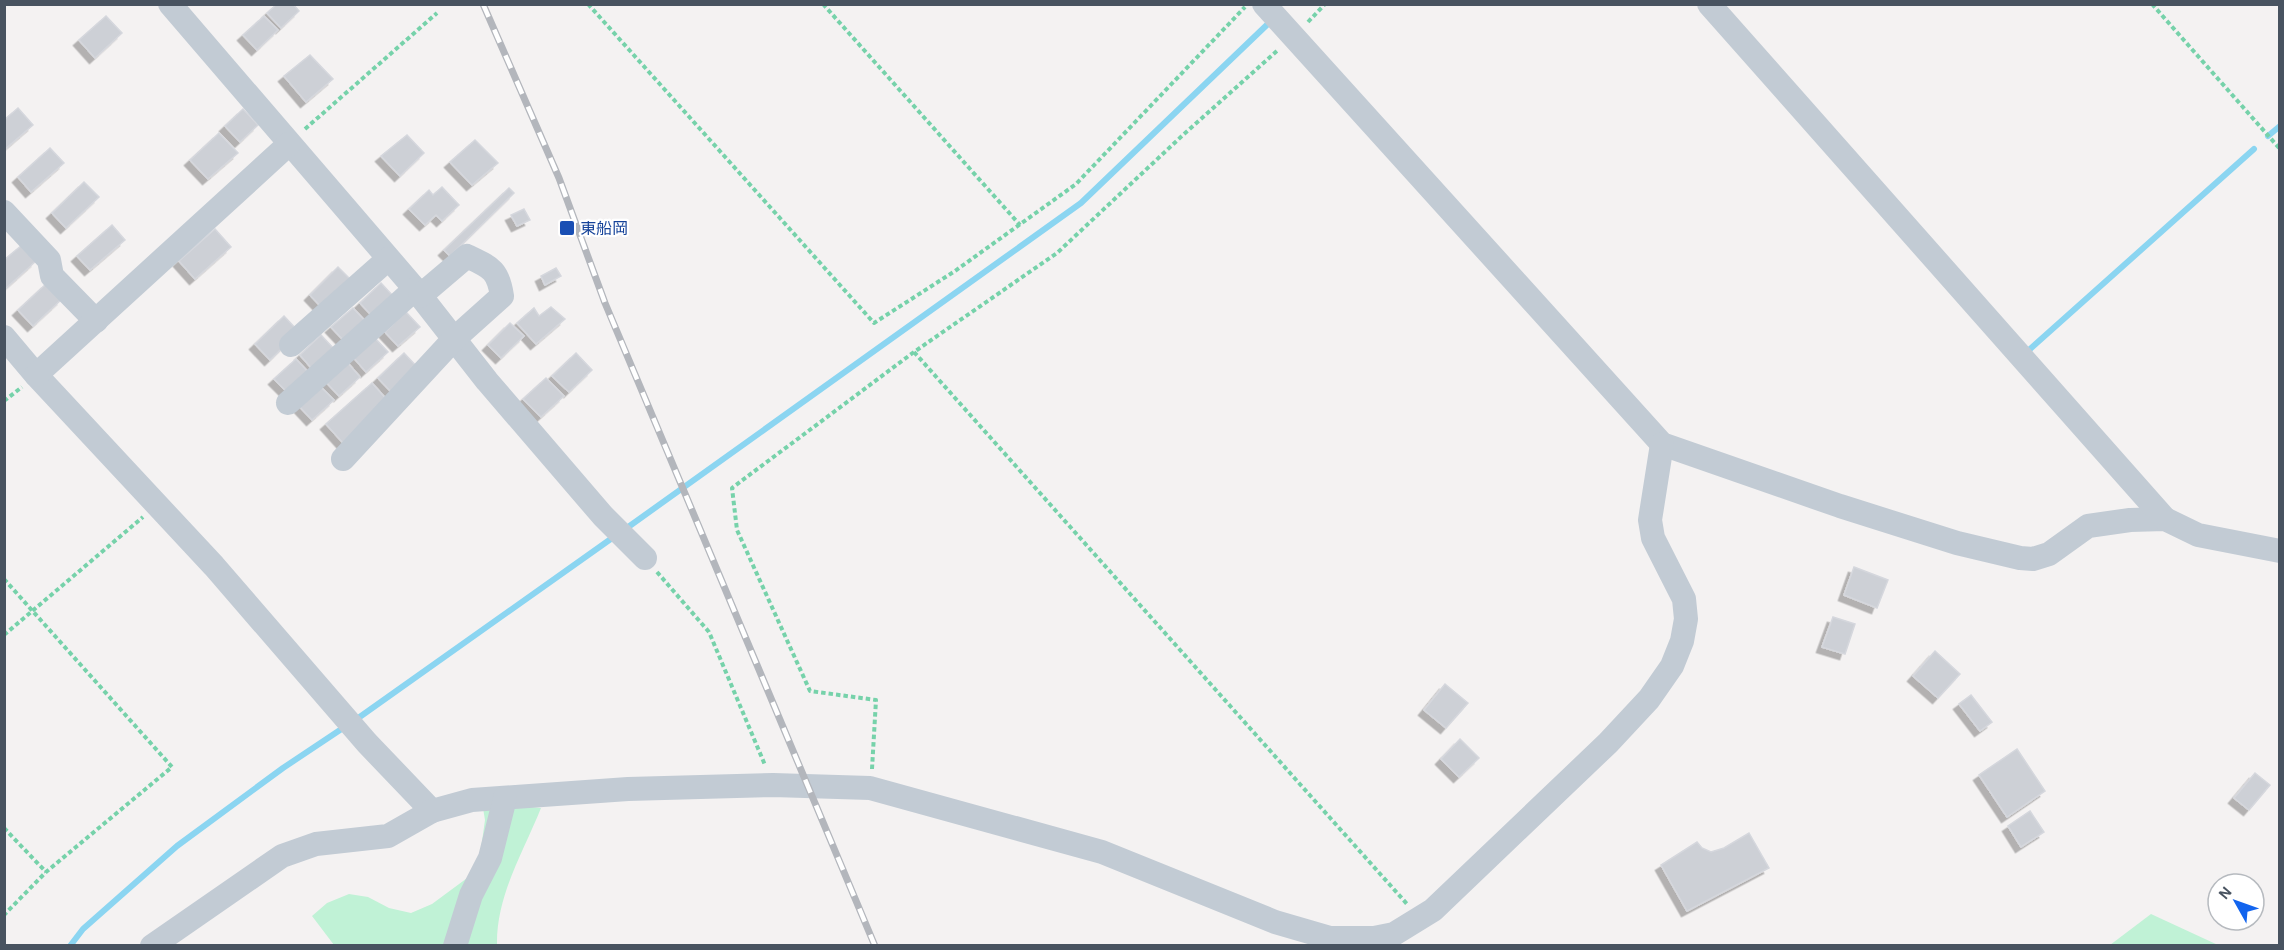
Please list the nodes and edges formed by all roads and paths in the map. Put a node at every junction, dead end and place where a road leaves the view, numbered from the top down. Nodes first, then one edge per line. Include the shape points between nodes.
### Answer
1 (170, 4) edge
2 (588, 4) edge
3 (824, 4) edge
4 (1247, 4) edge
5 (1264, 4) edge
6 (1708, 4) edge
7 (2152, 4) edge
8 (437, 13) dead end
9 (1294, 36) junction
10 (289, 144) junction
11 (2280, 149) edge
12 (4, 212) edge
13 (1020, 225) junction
14 (388, 259) junction
15 (418, 292) junction
16 (96, 321) junction
17 (4, 337) edge
18 (454, 339) junction
19 (291, 345) dead end
20 (914, 352) junction
21 (36, 375) junction
22 (288, 403) dead end
23 (1662, 444) junction
24 (343, 459) dead end
25 (157, 504) junction
26 (2165, 519) junction
27 (2280, 551) edge
28 (645, 558) joint
29 (4, 579) edge
30 (33, 610) junction
31 (4, 635) edge
32 (773, 785) junction
33 (870, 788) junction
34 (505, 798) junction
35 (432, 811) junction
36 (4, 828) edge
37 (46, 872) junction
38 (4, 915) edge
39 (1420, 918) junction
40 (152, 945) edge
41 (455, 945) edge

1 - 10 street
2 - 13 path via 874,323
3 - 13 path
4 - 13 path via 1076,184
5 - 9 street
6 - 26 street
7 - 11 path
8 - 10 path
9 - 20 path via 1057,254
9 - 23 street
10 - 14 street
10 - 16 street
12 - 16 street via 49,260 52,276
14 - 15 street
14 - 19 street
15 - 18 street
15 - 18 street via 467,256 500,277 502,296
15 - 22 street
16 - 21 street
17 - 21 street
18 - 24 street
18 - 28 street via 603,516
20 - 33 path via 732,488 737,530 810,691 876,700
20 - 39 path
21 - 25 street
23 - 26 street via 1840,506 1957,543 2020,558 2049,554 2088,526
23 - 39 street via 1650,520 1653,538 1684,599 1686,619 1672,666 1649,699 1608,743 1433,910
25 - 30 path
25 - 35 street via 367,743
26 - 27 street via 2198,535
28 - 32 path via 710,632
29 - 30 path
30 - 31 path
30 - 37 path via 172,767
32 - 33 street
32 - 34 street via 628,789
33 - 39 street via 1102,852 1275,922 1330,938 1394,934
34 - 35 street
34 - 41 street via 490,858 471,894
35 - 40 street via 388,836 316,844 282,856
36 - 37 path
37 - 38 path

